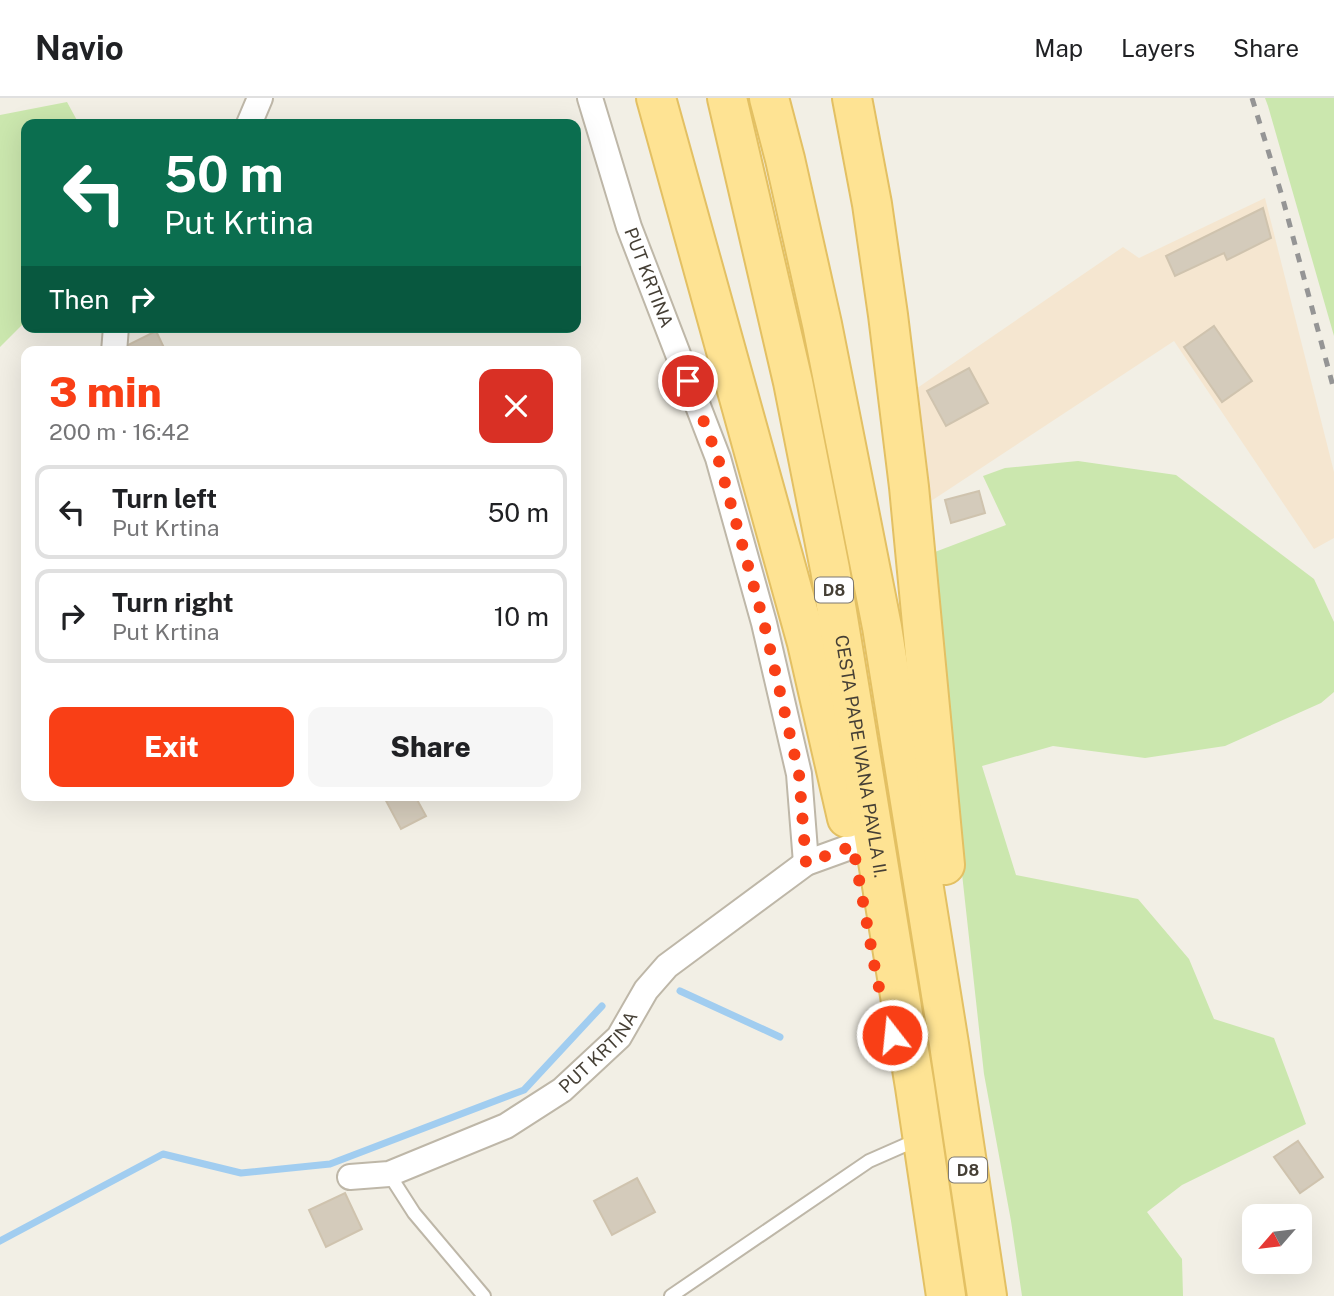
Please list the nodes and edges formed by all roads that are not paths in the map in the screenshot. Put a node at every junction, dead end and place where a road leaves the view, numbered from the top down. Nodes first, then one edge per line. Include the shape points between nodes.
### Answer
1 (260, 98) edge
2 (590, 98) edge
3 (656, 98) edge
4 (727, 98) edge
5 (769, 98) edge
6 (852, 98) edge
7 (251, 119) edge
8 (853, 846) junction
9 (806, 863) junction
10 (949, 1044) junction
11 (915, 1087) junction
12 (922, 1138) junction
13 (389, 1174) junction
14 (350, 1177) dead end
15 (484, 1296) edge
16 (671, 1296) edge
17 (946, 1296) edge
18 (986, 1296) edge

1 - 7 street
2 - 9 street, PUT KRTINA via 629,227 721,471 764,623 799,774
3 - 8 main road via 807,643
4 - 11 main road, CESTA PAPE IVANA PAVLA II. / D8 via 793,382 830,569
5 - 10 main road, D8 via 822,324 882,626
6 - 10 main road via 873,204 909,487 957,971
8 - 9 street, PUT KRTINA
8 - 11 main road via 877,980 892,1035
9 - 13 street, PUT KRTINA via 667,966 646,990 619,1037 562,1090 506,1126
10 - 18 main road, D8
11 - 12 main road, CESTA PAPE IVANA PAVLA II. / D8
12 - 16 lane via 869,1161
12 - 17 main road, CESTA PAPE IVANA PAVLA II. / D8
13 - 14 street, PUT KRTINA
13 - 15 lane via 414,1213

